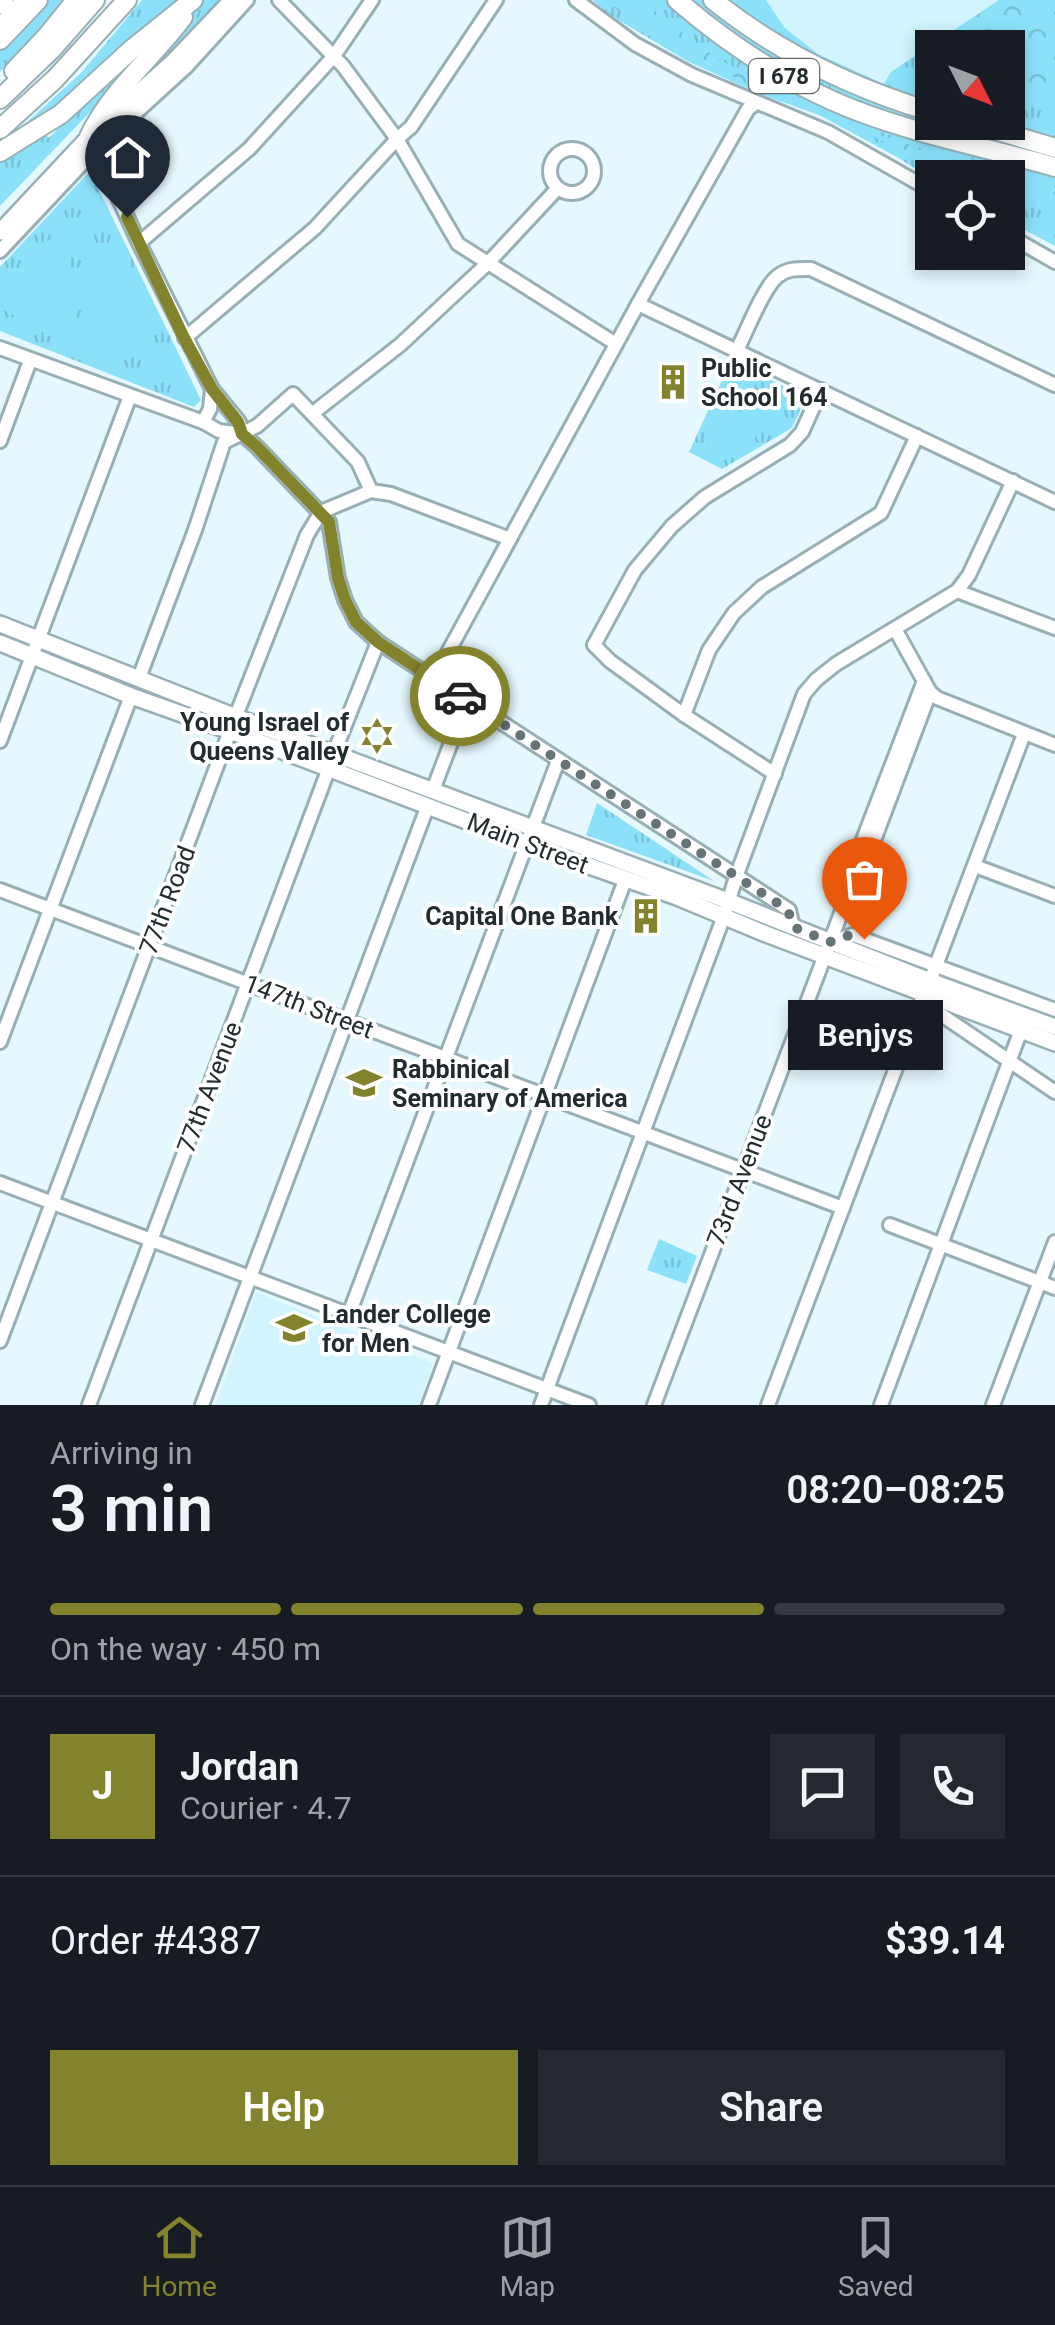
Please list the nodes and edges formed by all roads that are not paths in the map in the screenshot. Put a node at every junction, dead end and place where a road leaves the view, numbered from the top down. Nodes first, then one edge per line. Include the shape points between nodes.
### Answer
1 (24, 0) edge
2 (38, 0) edge
3 (76, 0) edge
4 (95, 0) edge
5 (119, 0) edge
6 (128, 0) edge
7 (194, 0) edge
8 (232, 0) edge
9 (247, 0) edge
10 (279, 0) edge
11 (372, 0) edge
12 (496, 0) edge
13 (576, 0) edge
14 (677, 0) edge
15 (712, 0) edge
16 (732, 0) edge
17 (0, 26) edge
18 (93, 39) junction
19 (0, 40) edge
20 (334, 56) junction
21 (821, 70) junction
22 (0, 84) edge
23 (0, 98) edge
24 (756, 103) junction
25 (915, 106) edge
26 (0, 128) edge
27 (915, 129) edge
28 (1025, 139) edge
29 (397, 140) junction
30 (946, 140) edge
31 (951, 140) edge
32 (93, 143) junction
33 (1055, 148) edge
34 (0, 152) edge
35 (1055, 167) edge
36 (1055, 178) edge
37 (915, 182) edge
38 (558, 188) dead end
39 (0, 232) edge
40 (139, 243) junction
41 (1025, 245) edge
42 (0, 252) edge
43 (488, 262) junction
44 (1055, 262) edge
45 (638, 304) junction
46 (184, 338) junction
47 (616, 344) junction
48 (0, 348) edge
49 (736, 350) junction
50 (30, 360) junction
51 (1055, 384) edge
52 (212, 389) junction
53 (821, 390) junction
54 (130, 396) junction
55 (313, 414) junction
56 (203, 422) junction
57 (242, 434) junction
58 (917, 436) junction
59 (0, 441) edge
60 (1012, 482) junction
61 (370, 491) junction
62 (1055, 502) edge
63 (321, 512) junction
64 (510, 539) junction
65 (957, 591) junction
66 (0, 624) edge
67 (1055, 628) edge
68 (894, 629) junction
69 (39, 638) junction
70 (378, 642) junction
71 (0, 644) edge
72 (32, 656) junction
73 (139, 678) junction
74 (434, 678) junction
75 (927, 686) junction
76 (131, 696) junction
77 (467, 701) junction
78 (684, 715) junction
79 (233, 724) junction
80 (1024, 734) junction
81 (0, 741) edge
82 (1055, 746) edge
83 (331, 761) junction
84 (558, 761) junction
85 (774, 774) junction
86 (431, 798) junction
87 (533, 828) junction
88 (527, 844) junction
89 (975, 866) junction
90 (736, 876) junction
91 (625, 880) junction
92 (0, 890) edge
93 (1055, 896) edge
94 (726, 908) junction
95 (50, 909) junction
96 (793, 927) junction
97 (149, 946) junction
98 (827, 948) junction
99 (248, 984) junction
100 (928, 985) junction
101 (1055, 1010) edge
102 (347, 1020) junction
103 (1055, 1027) edge
104 (1021, 1030) junction
105 (0, 1042) edge
106 (1055, 1043) edge
107 (446, 1058) junction
108 (1010, 1062) junction
109 (1055, 1092) edge
110 (545, 1095) junction
111 (644, 1132) junction
112 (743, 1170) junction
113 (0, 1184) edge
114 (52, 1203) junction
115 (843, 1208) junction
116 (890, 1225) dead end
117 (151, 1240) junction
118 (1055, 1242) edge
119 (941, 1244) junction
120 (250, 1278) junction
121 (1040, 1282) junction
122 (1055, 1288) edge
123 (349, 1314) junction
124 (0, 1341) edge
125 (448, 1352) junction
126 (547, 1390) junction
127 (89, 1405) edge
128 (202, 1405) edge
129 (428, 1405) edge
130 (541, 1405) edge
131 (589, 1405) edge
132 (654, 1405) edge
133 (768, 1405) edge
134 (881, 1405) edge
135 (993, 1405) edge

1 - 17 main road
2 - 19 highway
3 - 22 highway
4 - 23 highway
5 - 18 highway
6 - 18 highway
7 - 32 highway via 109,102
7 - 34 highway via 61,114
8 - 32 main road
9 - 32 street via 187,66
10 - 20 street
11 - 20 street
12 - 29 street
13 - 24 street via 635,44
14 - 27 highway, I 678 via 736,47 806,88
15 - 21 highway, I 678
16 - 21 highway
18 - 26 highway
20 - 29 street
20 - 40 street via 250,149
21 - 25 highway, I 678
24 - 37 street via 828,132
24 - 45 street
28 - 33 highway
29 - 43 street via 458,244
29 - 46 street via 315,228
30 - 36 highway
31 - 35 highway, I 678
32 - 39 main road
32 - 40 street
32 - 42 street
38 - 43 street
40 - 46 street
41 - 44 street
43 - 47 street
43 - 55 street
45 - 47 street
45 - 49 street
46 - 52 street
47 - 64 street
48 - 50 street
49 - 51 street via 777,276 811,269
49 - 53 street
50 - 54 street
50 - 59 street
52 - 56 street
52 - 57 street
53 - 58 street
53 - 78 street via 790,445 706,496 663,535 594,644
54 - 56 street
54 - 69 street
55 - 57 street via 293,394
55 - 61 street via 358,462
56 - 57 street
57 - 63 street
57 - 73 street via 224,442
58 - 60 street
58 - 78 street via 881,513 734,613 710,650
60 - 62 street
60 - 65 street
61 - 63 street
61 - 64 street
63 - 70 street via 329,522 345,600
63 - 79 street, 77th Road
64 - 74 street
65 - 67 street
65 - 68 street
66 - 69 main road, Main Street
68 - 75 street
68 - 85 street via 836,664 804,694
69 - 72 street
69 - 73 main road, Main Street
70 - 74 street
70 - 83 street, 77th Avenue
71 - 72 main road, Main Street
72 - 76 main road, Main Street
72 - 81 street
73 - 79 main road, Main Street
74 - 77 street
75 - 80 street via 938,698
75 - 98 street, 73rd Avenue via 846,884
76 - 79 main road, Main Street
76 - 95 street
77 - 84 street
77 - 86 street
78 - 85 street
79 - 83 main road, Main Street
79 - 97 street, 77th Road
80 - 82 street
80 - 89 street
83 - 86 main road, Main Street
83 - 99 street, 77th Avenue
84 - 87 street
84 - 90 street
85 - 90 street
86 - 87 main road, Main Street
86 - 88 main road, Main Street
86 - 102 street
87 - 88 street
87 - 94 main road, Main Street
88 - 91 main road, Main Street
88 - 107 street
89 - 93 street
89 - 100 street
90 - 94 street
90 - 96 street via 788,910
91 - 94 main road, Main Street
91 - 110 street
92 - 95 street, 147th Street
94 - 96 main road, Main Street
94 - 98 main road, Main Street
94 - 111 street
95 - 97 street, 147th Street
95 - 105 street
96 - 98 main road, Main Street
97 - 99 street, 147th Street
97 - 114 street, 77th Road
98 - 100 main road, Main Street
98 - 100 street, Main Street via 853,934
98 - 112 street, 73rd Avenue
99 - 102 street, 147th Street
99 - 117 street, 77th Avenue
100 - 101 street, Main Street
100 - 103 main road, Main Street
100 - 104 main road, Main Street
100 - 108 street
100 - 115 street
102 - 107 street, 147th Street
102 - 120 street
104 - 106 main road, Main Street
104 - 108 street
107 - 110 street, 147th Street
107 - 123 street
108 - 109 street
108 - 119 street
110 - 111 street, 147th Street
110 - 125 street
111 - 112 street, 147th Street
111 - 126 street
112 - 115 street, 147th Street
112 - 132 street, 73rd Avenue
113 - 114 street
114 - 117 street
114 - 124 street, 77th Road
115 - 133 street
116 - 119 street
117 - 120 street
117 - 127 street, 77th Avenue
118 - 121 street
119 - 121 street
119 - 134 street
120 - 123 street
120 - 128 street
121 - 122 street
121 - 135 street
123 - 125 street
125 - 126 street
125 - 129 street
126 - 130 street
126 - 131 street

